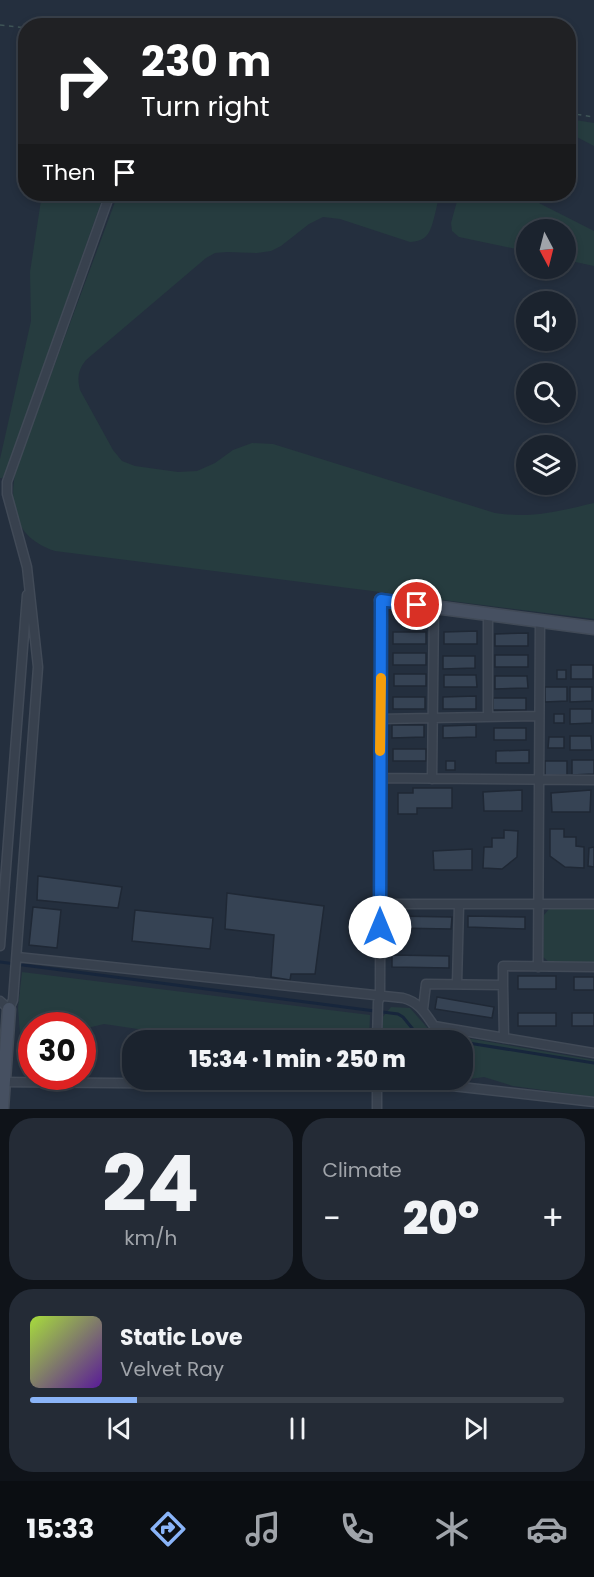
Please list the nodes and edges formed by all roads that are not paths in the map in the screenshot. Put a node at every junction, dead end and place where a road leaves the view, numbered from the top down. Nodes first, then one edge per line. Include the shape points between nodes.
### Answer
1 (107, 201) edge
2 (28, 579) junction
3 (381, 600) joint
4 (434, 607) junction
5 (488, 614) junction
6 (540, 621) junction
7 (594, 628) edge
8 (538, 716) junction
9 (488, 717) junction
10 (380, 718) junction
11 (432, 718) junction
12 (380, 778) junction
13 (432, 778) junction
14 (538, 780) junction
15 (594, 780) edge
16 (2, 892) edge
17 (380, 904) junction
18 (539, 904) junction
19 (594, 904) edge
20 (459, 905) junction
21 (0, 946) edge
22 (17, 957) junction
23 (538, 967) junction
24 (594, 967) edge
25 (457, 984) junction
26 (503, 985) junction
27 (380, 997) junction
28 (4, 1005) edge
29 (423, 1009) junction
30 (377, 1030) edge
31 (504, 1038) junction
32 (594, 1053) edge
33 (2, 1083) edge
34 (122, 1083) edge
35 (473, 1088) edge
36 (377, 1090) edge
37 (594, 1102) edge
38 (2, 1109) edge
39 (377, 1109) edge

1 - 2 street via 7,482
2 - 16 street
2 - 22 street via 38,667
3 - 4 street
3 - 10 street
4 - 5 street
4 - 11 street
5 - 6 street
5 - 9 street
6 - 7 street
6 - 8 street
8 - 9 street
8 - 14 street
9 - 11 street
10 - 11 street
10 - 12 street
11 - 13 street
12 - 13 street
12 - 17 street
13 - 14 street
14 - 15 street
14 - 18 street
16 - 21 street
17 - 20 street
17 - 27 street
18 - 19 street
18 - 20 street
18 - 23 street
20 - 25 street
22 - 27 street
22 - 28 street via 13,1000
23 - 24 street
23 - 26 street via 502,966
25 - 26 street
25 - 29 street via 426,984
26 - 31 street
27 - 29 street via 414,1001
27 - 30 street
28 - 33 street
29 - 31 street via 434,1026
31 - 32 street
33 - 34 street
33 - 38 street
35 - 37 street
36 - 39 street

